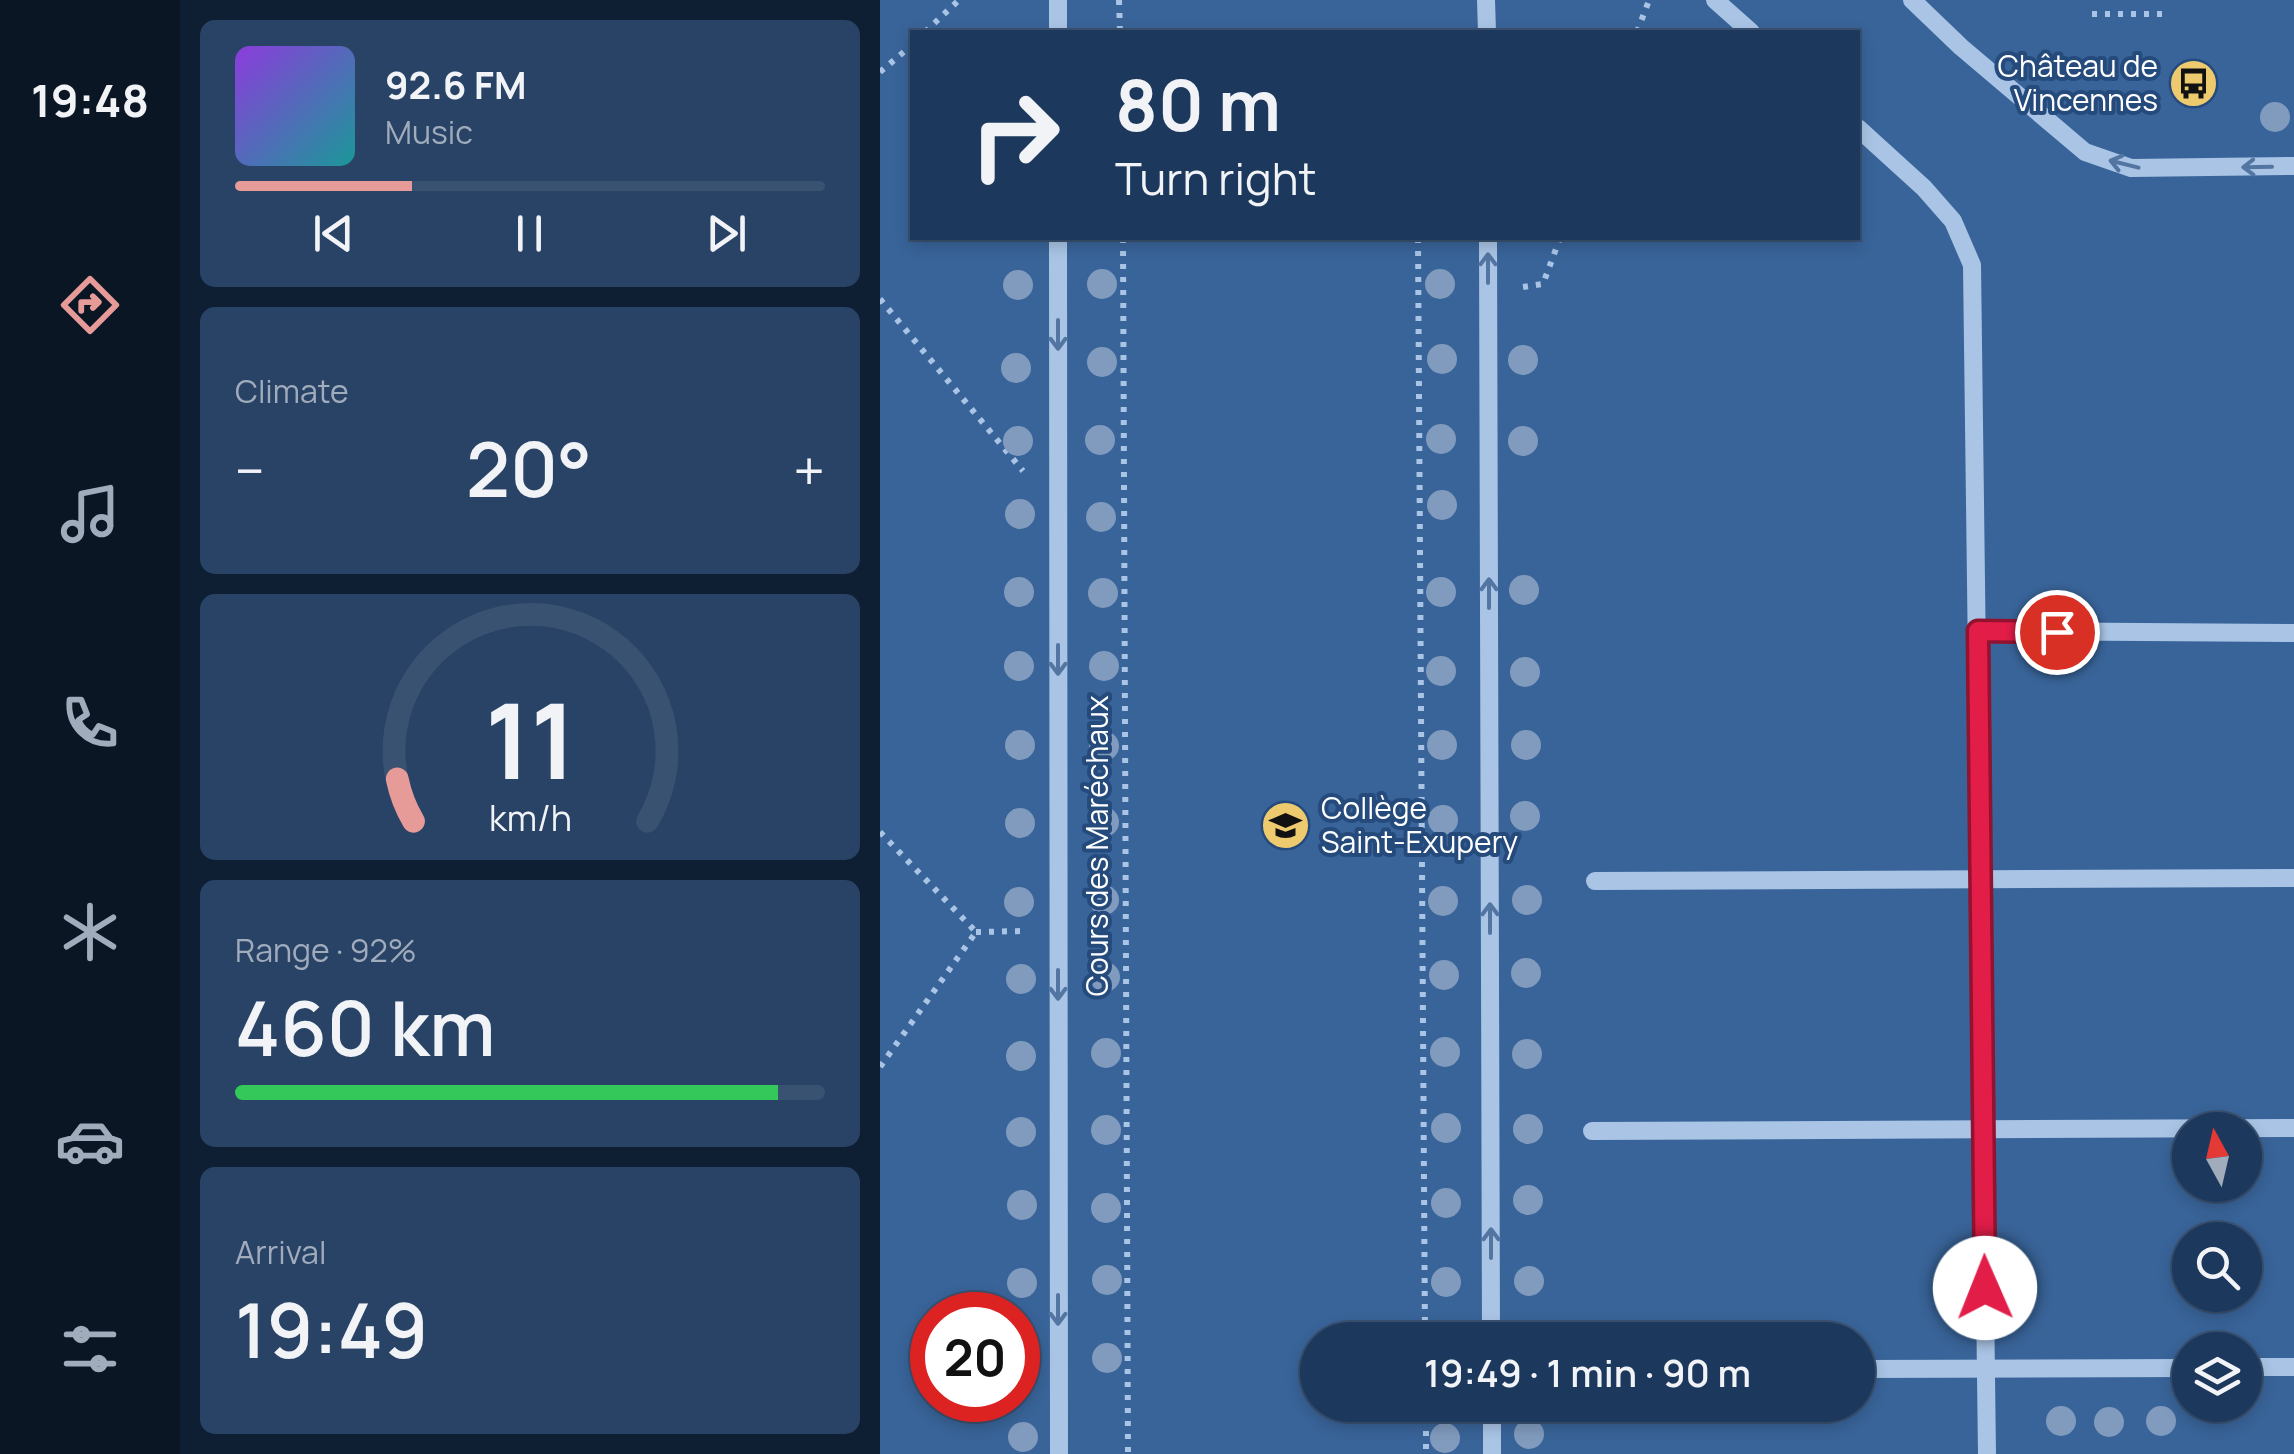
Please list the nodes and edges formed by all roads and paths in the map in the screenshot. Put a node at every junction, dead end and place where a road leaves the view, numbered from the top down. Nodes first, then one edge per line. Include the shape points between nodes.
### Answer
1 (959, 0) edge
2 (1058, 0) edge
3 (1120, 0) edge
4 (1486, 0) edge
5 (1645, 0) edge
6 (1715, 0) edge
7 (1912, 0) edge
8 (2092, 14) dead end
9 (2164, 14) dead end
10 (927, 30) edge
11 (1058, 30) edge
12 (1120, 30) edge
13 (1487, 30) edge
14 (1638, 30) edge
15 (1749, 30) edge
16 (910, 46) edge
17 (880, 72) edge
18 (1860, 130) edge
19 (2294, 166) edge
20 (1058, 240) edge
21 (1123, 240) edge
22 (1418, 240) edge
23 (1488, 240) edge
24 (1559, 240) edge
25 (1488, 293) junction
26 (880, 298) edge
27 (1058, 513) junction
28 (1978, 631) junction
29 (2294, 634) edge
30 (880, 832) edge
31 (1980, 878) junction
32 (2294, 878) edge
33 (1595, 881) dead end
34 (1058, 931) junction
35 (976, 932) junction
36 (880, 1067) edge
37 (2294, 1128) edge
38 (1983, 1129) junction
39 (1592, 1131) dead end
40 (1425, 1322) edge
41 (1491, 1322) edge
42 (1986, 1368) junction
43 (2172, 1368) edge
44 (2262, 1368) edge
45 (2294, 1368) edge
46 (1875, 1369) edge
47 (1426, 1422) edge
48 (1492, 1422) edge
49 (1058, 1454) edge
50 (1128, 1454) edge
51 (1426, 1454) edge
52 (1492, 1454) edge
53 (1987, 1454) edge

1 - 10 path
2 - 11 street
3 - 12 path
4 - 13 street
5 - 14 path
6 - 15 street
19 -> 7 street via 2131,168 2086,152
8 - 9 path
16 - 17 path
18 - 28 street via 1953,221 1972,265
20 -> 27 street, Cours des Maréchaux
21 - 50 path, Cours des Maréchaux
22 - 40 path
25 -> 23 street
24 - 25 path via 1543,284
41 -> 25 street
26 - 27 path
27 -> 34 street, Cours des Maréchaux
28 - 29 street
28 - 31 street
30 - 35 path
31 - 32 street
31 - 33 street
31 - 38 street
34 - 35 path
34 -> 49 street, Cours des Maréchaux
35 - 36 path
37 - 38 street
38 - 39 street
38 - 42 street
42 - 43 street
42 - 46 street
42 - 53 street
44 - 45 street
47 - 51 path
48 - 52 street

